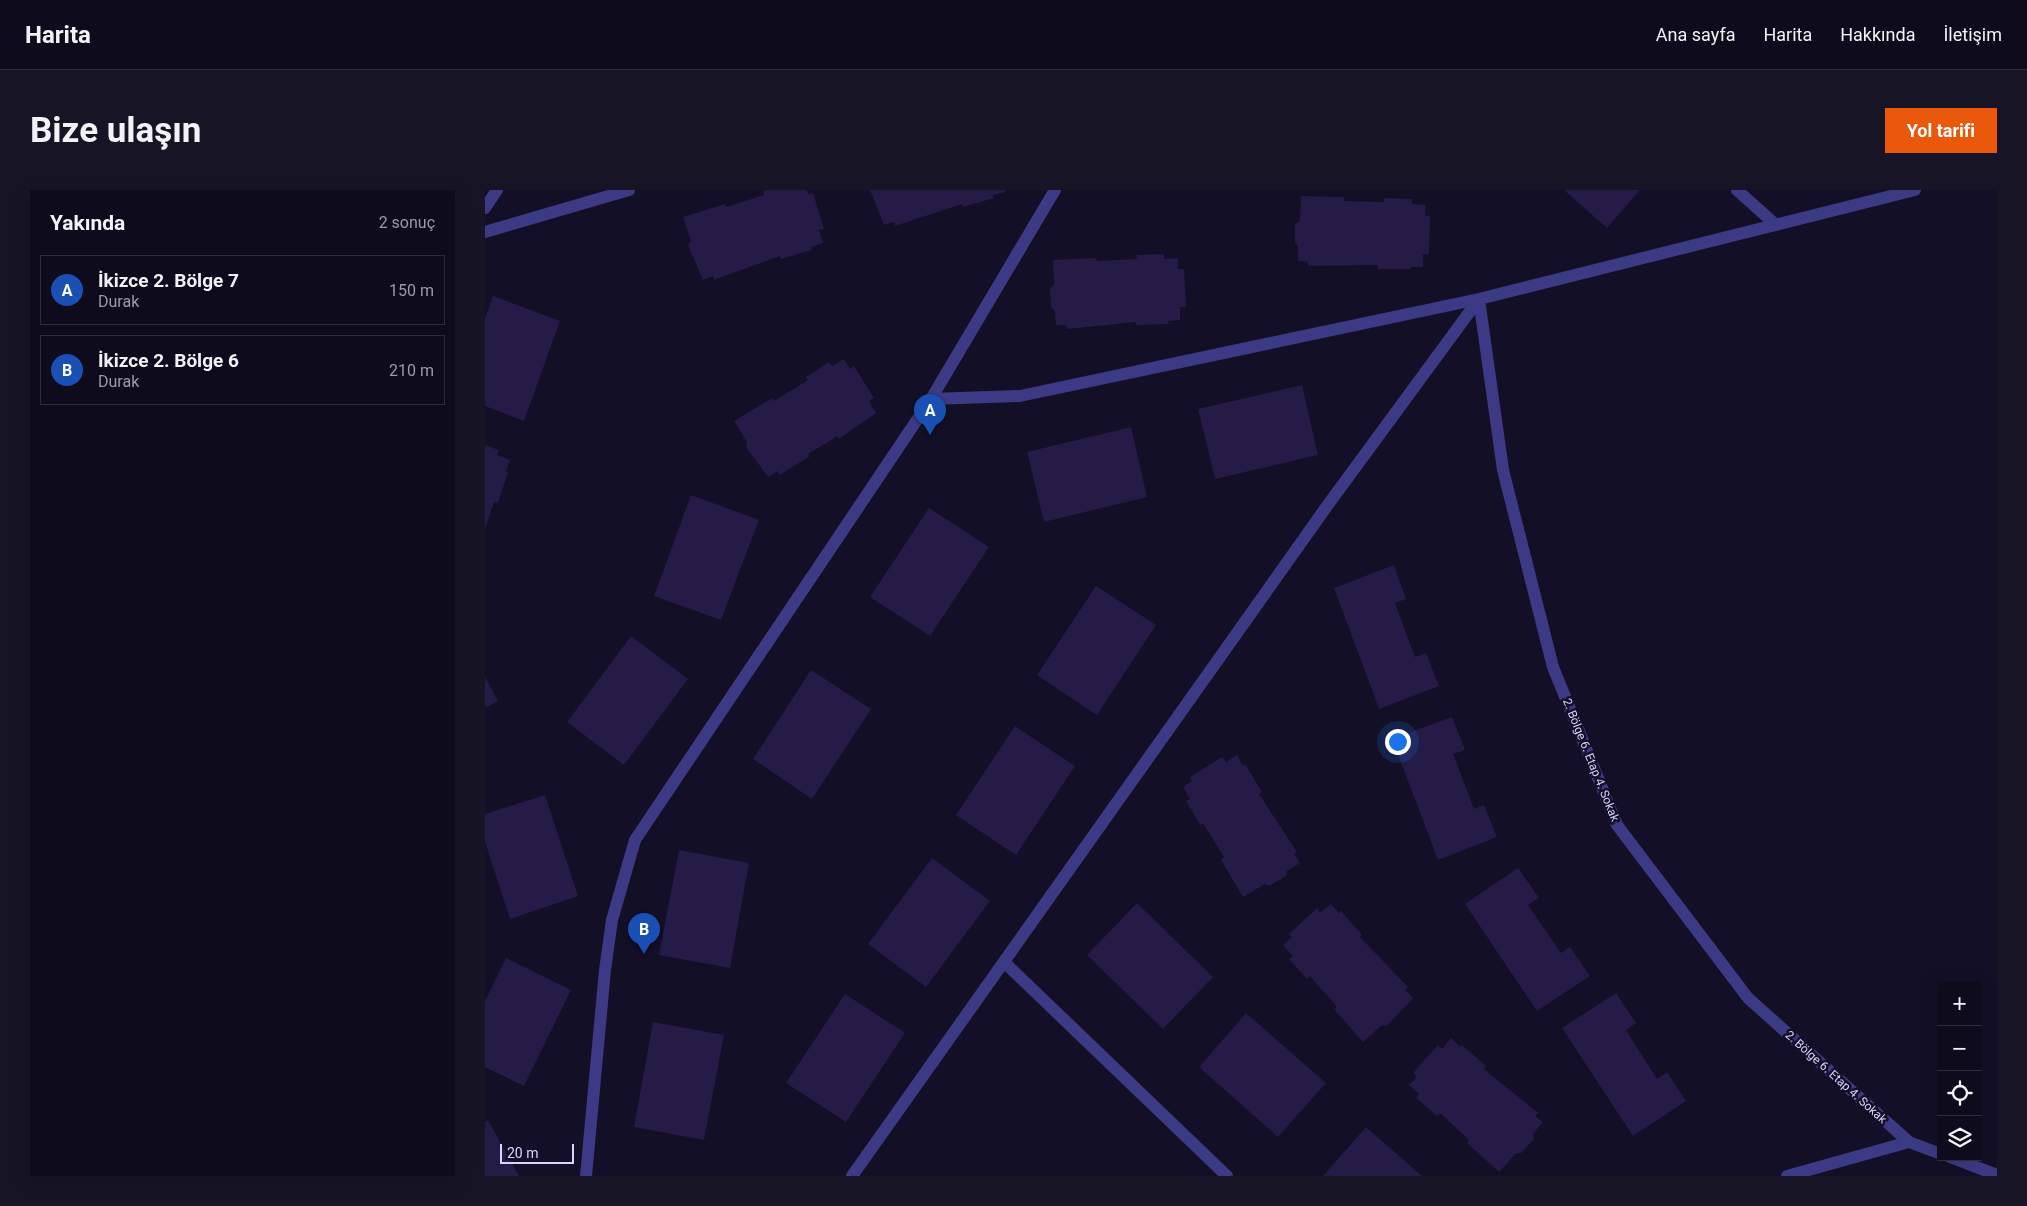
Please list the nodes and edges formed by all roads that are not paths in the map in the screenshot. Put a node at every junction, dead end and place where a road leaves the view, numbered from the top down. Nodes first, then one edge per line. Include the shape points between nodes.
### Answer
1 (497, 190) edge
2 (629, 190) edge
3 (1055, 190) edge
4 (1737, 190) edge
5 (1915, 190) edge
6 (485, 208) edge
7 (1776, 225) junction
8 (485, 232) edge
9 (1479, 299) junction
10 (931, 399) junction
11 (1004, 962) junction
12 (1909, 1142) junction
13 (1937, 1152) edge
14 (1960, 1161) edge
15 (1997, 1175) edge
16 (586, 1176) edge
17 (852, 1176) edge
18 (1227, 1176) edge
19 (1787, 1176) edge

1 - 6 street
2 - 8 street
3 - 10 street
4 - 7 street
5 - 7 street
7 - 9 street
9 - 10 street via 1020,396
9 - 11 street via 1327,506
9 - 12 street, 2. Bölge 6. Etap 4. Sokak via 1503,470 1553,667 1617,825 1748,998
10 - 16 street via 635,840 612,920
11 - 17 street
11 - 18 street
12 - 13 street, 2. Bölge 6. Etap 4. Sokak
12 - 19 street
14 - 15 street

